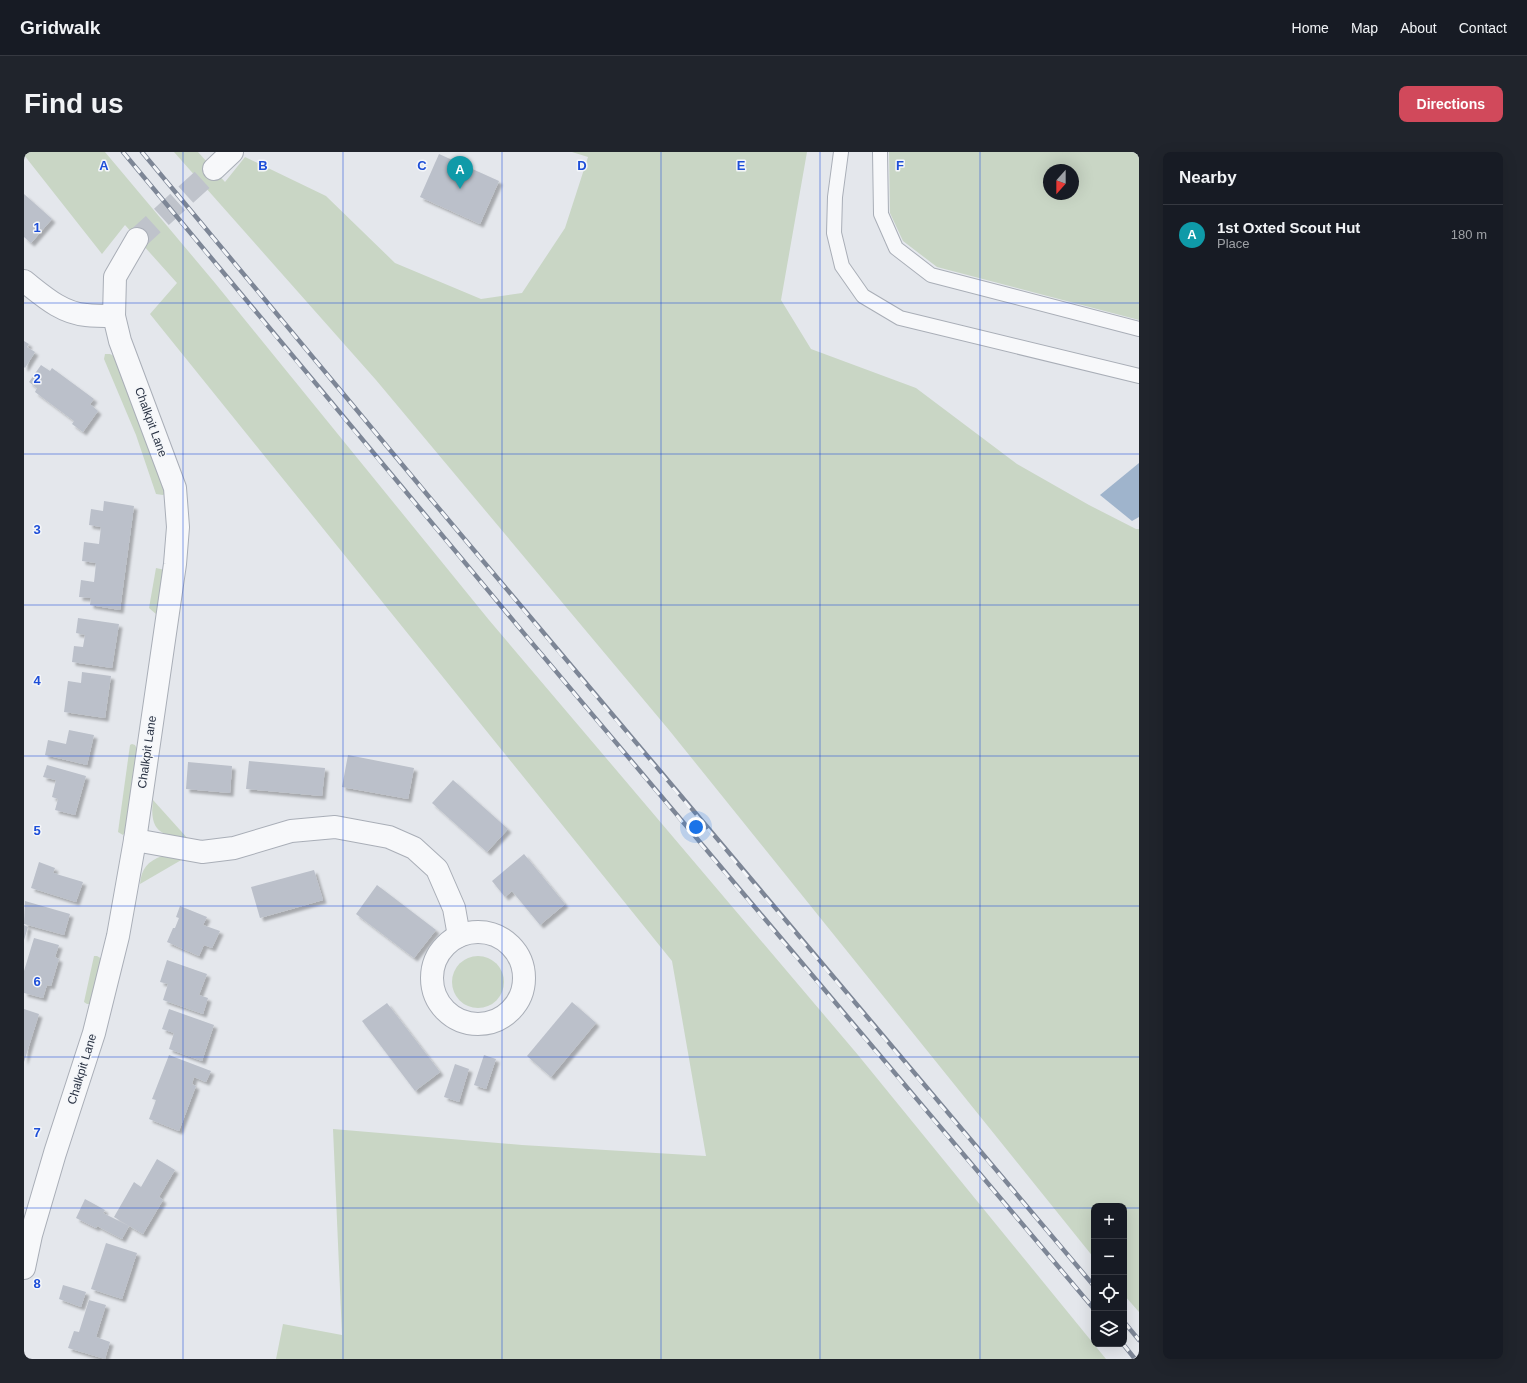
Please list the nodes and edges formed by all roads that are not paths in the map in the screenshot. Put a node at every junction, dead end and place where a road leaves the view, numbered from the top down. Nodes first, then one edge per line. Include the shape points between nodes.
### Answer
1 (232, 152) edge
2 (840, 152) edge
3 (880, 152) edge
4 (214, 169) tunnel mouth
5 (137, 239) tunnel mouth
6 (24, 281) edge
7 (114, 316) junction
8 (1139, 329) edge
9 (1139, 376) edge
10 (135, 840) junction
11 (459, 936) junction
12 (24, 1268) edge

1 - 4 street
2 - 9 lane via 834,233 842,266 863,296 900,318
3 - 8 lane via 881,214 896,248 931,274
5 - 7 street, Chalkpit Lane via 115,277
6 - 7 street via 58,306 85,315
7 - 10 street, Chalkpit Lane via 120,341 175,488 178,527 175,564
10 - 11 street via 202,852 234,848 291,831 335,827 389,837 414,848 437,869 454,908
10 - 12 street, Chalkpit Lane via 118,936 94,1033 55,1153
11 - 11 street via 473,932 488,933 501,938 513,948 520,960 524,974 523,989 518,1002 496,1021 480,1024 464,1022 450,1015 439,1003 432,989 432,972 436,957 446,944

